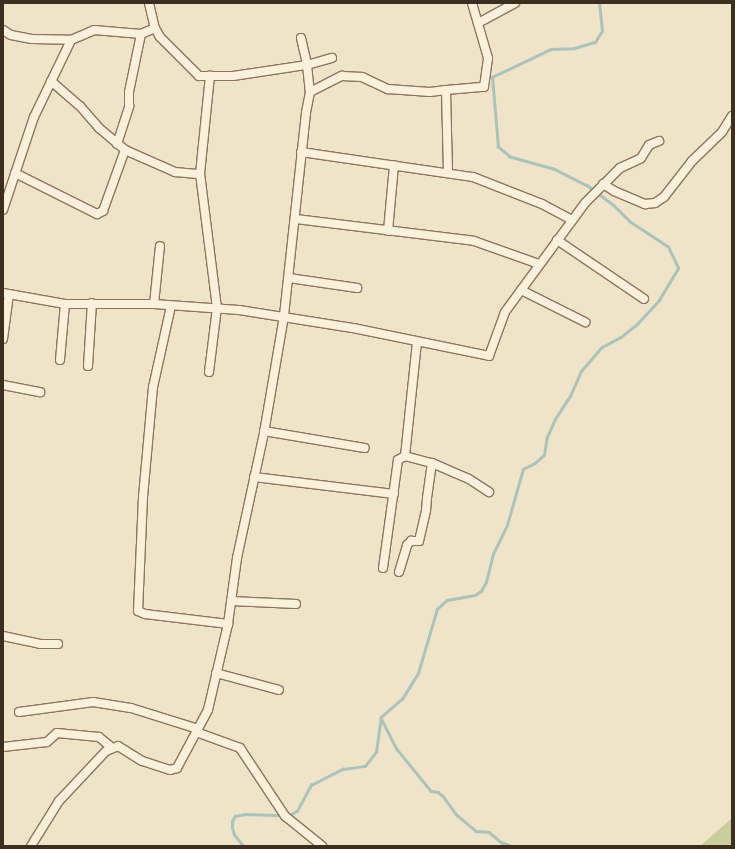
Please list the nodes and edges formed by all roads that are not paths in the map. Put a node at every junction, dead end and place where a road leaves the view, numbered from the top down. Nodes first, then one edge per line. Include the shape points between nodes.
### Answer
1 (149, 3) edge
2 (472, 3) edge
3 (515, 3) edge
4 (478, 23) junction
5 (155, 28) junction
6 (3, 30) edge
7 (141, 34) junction
8 (301, 38) dead end
9 (71, 40) junction
10 (332, 58) dead end
11 (307, 65) junction
12 (210, 76) junction
13 (52, 81) junction
14 (446, 90) junction
15 (310, 92) junction
16 (732, 116) edge
17 (658, 140) dead end
18 (117, 144) junction
19 (125, 150) junction
20 (302, 152) junction
21 (394, 165) junction
22 (448, 172) junction
23 (15, 173) junction
24 (200, 174) junction
25 (603, 184) junction
26 (3, 210) edge
27 (296, 219) junction
28 (572, 220) junction
29 (388, 231) junction
30 (557, 240) junction
31 (160, 246) dead end
32 (539, 264) junction
33 (289, 278) junction
34 (357, 288) dead end
35 (521, 290) junction
36 (6, 293) edge
37 (644, 299) dead end
38 (92, 303) junction
39 (65, 304) junction
40 (154, 304) junction
41 (171, 306) junction
42 (217, 308) junction
43 (284, 316) junction
44 (585, 322) dead end
45 (3, 339) edge
46 (417, 342) junction
47 (60, 360) dead end
48 (88, 366) dead end
49 (209, 372) dead end
50 (3, 385) edge
51 (40, 392) dead end
52 (264, 431) junction
53 (365, 448) dead end
54 (405, 456) junction
55 (432, 463) junction
56 (254, 477) junction
57 (490, 492) dead end
58 (394, 494) junction
59 (383, 568) dead end
60 (399, 572) dead end
61 (231, 601) junction
62 (296, 604) dead end
63 (228, 624) junction
64 (3, 636) edge
65 (58, 644) dead end
66 (216, 673) junction
67 (279, 690) dead end
68 (19, 712) dead end
69 (197, 731) junction
70 (3, 747) edge
71 (112, 748) junction
72 (31, 846) edge
73 (322, 846) edge

1 - 5 street
2 - 4 street
3 - 4 street
4 - 14 street via 488,58 484,87
5 - 7 street
5 - 12 street via 160,37 199,76
6 - 9 street via 11,35 32,40
7 - 9 street via 94,30
7 - 18 street via 129,92 129,106
8 - 11 street
9 - 13 street
10 - 11 street
11 - 12 street via 233,76
11 - 15 street
12 - 24 street
13 - 18 street
13 - 23 street via 34,117
14 - 15 street via 430,92 388,89 362,77 342,76
14 - 22 street
15 - 20 street
16 - 25 street via 722,132 692,161 664,198 655,203 645,204 614,192
17 - 25 street via 649,145 642,158 620,168
18 - 19 street
19 - 23 street via 103,210 97,214
19 - 24 street via 175,172
20 - 21 street
20 - 27 street
21 - 22 street
21 - 29 street
22 - 28 street via 473,177 502,188 542,204
23 - 26 street
24 - 42 street
25 - 28 street
27 - 29 street
27 - 33 street
28 - 30 street
29 - 32 street via 474,241
30 - 32 street
30 - 37 street
31 - 40 street
32 - 35 street
33 - 34 street
33 - 43 street
35 - 44 street
35 - 46 street via 506,312 488,356
36 - 39 street
36 - 45 street
38 - 39 street
38 - 40 street
38 - 48 street
39 - 47 street
40 - 41 street
41 - 42 street
41 - 63 street via 153,387 143,497 138,611
42 - 43 street
42 - 49 street
43 - 46 street
43 - 52 street
46 - 54 street
50 - 51 street
52 - 53 street
52 - 56 street
54 - 55 street
54 - 58 street via 398,460
55 - 57 street via 469,479
55 - 60 street via 419,540 410,541 407,545
56 - 58 street
56 - 61 street
58 - 59 street
61 - 62 street
61 - 63 street
63 - 66 street
64 - 65 street via 40,644
66 - 67 street
66 - 69 street via 208,710
68 - 69 street via 93,702 131,708
69 - 71 street via 177,768 170,770 142,761 118,746
69 - 73 street via 240,748 285,816
70 - 71 street via 47,742 56,733 100,737
71 - 72 street via 106,751 59,801

